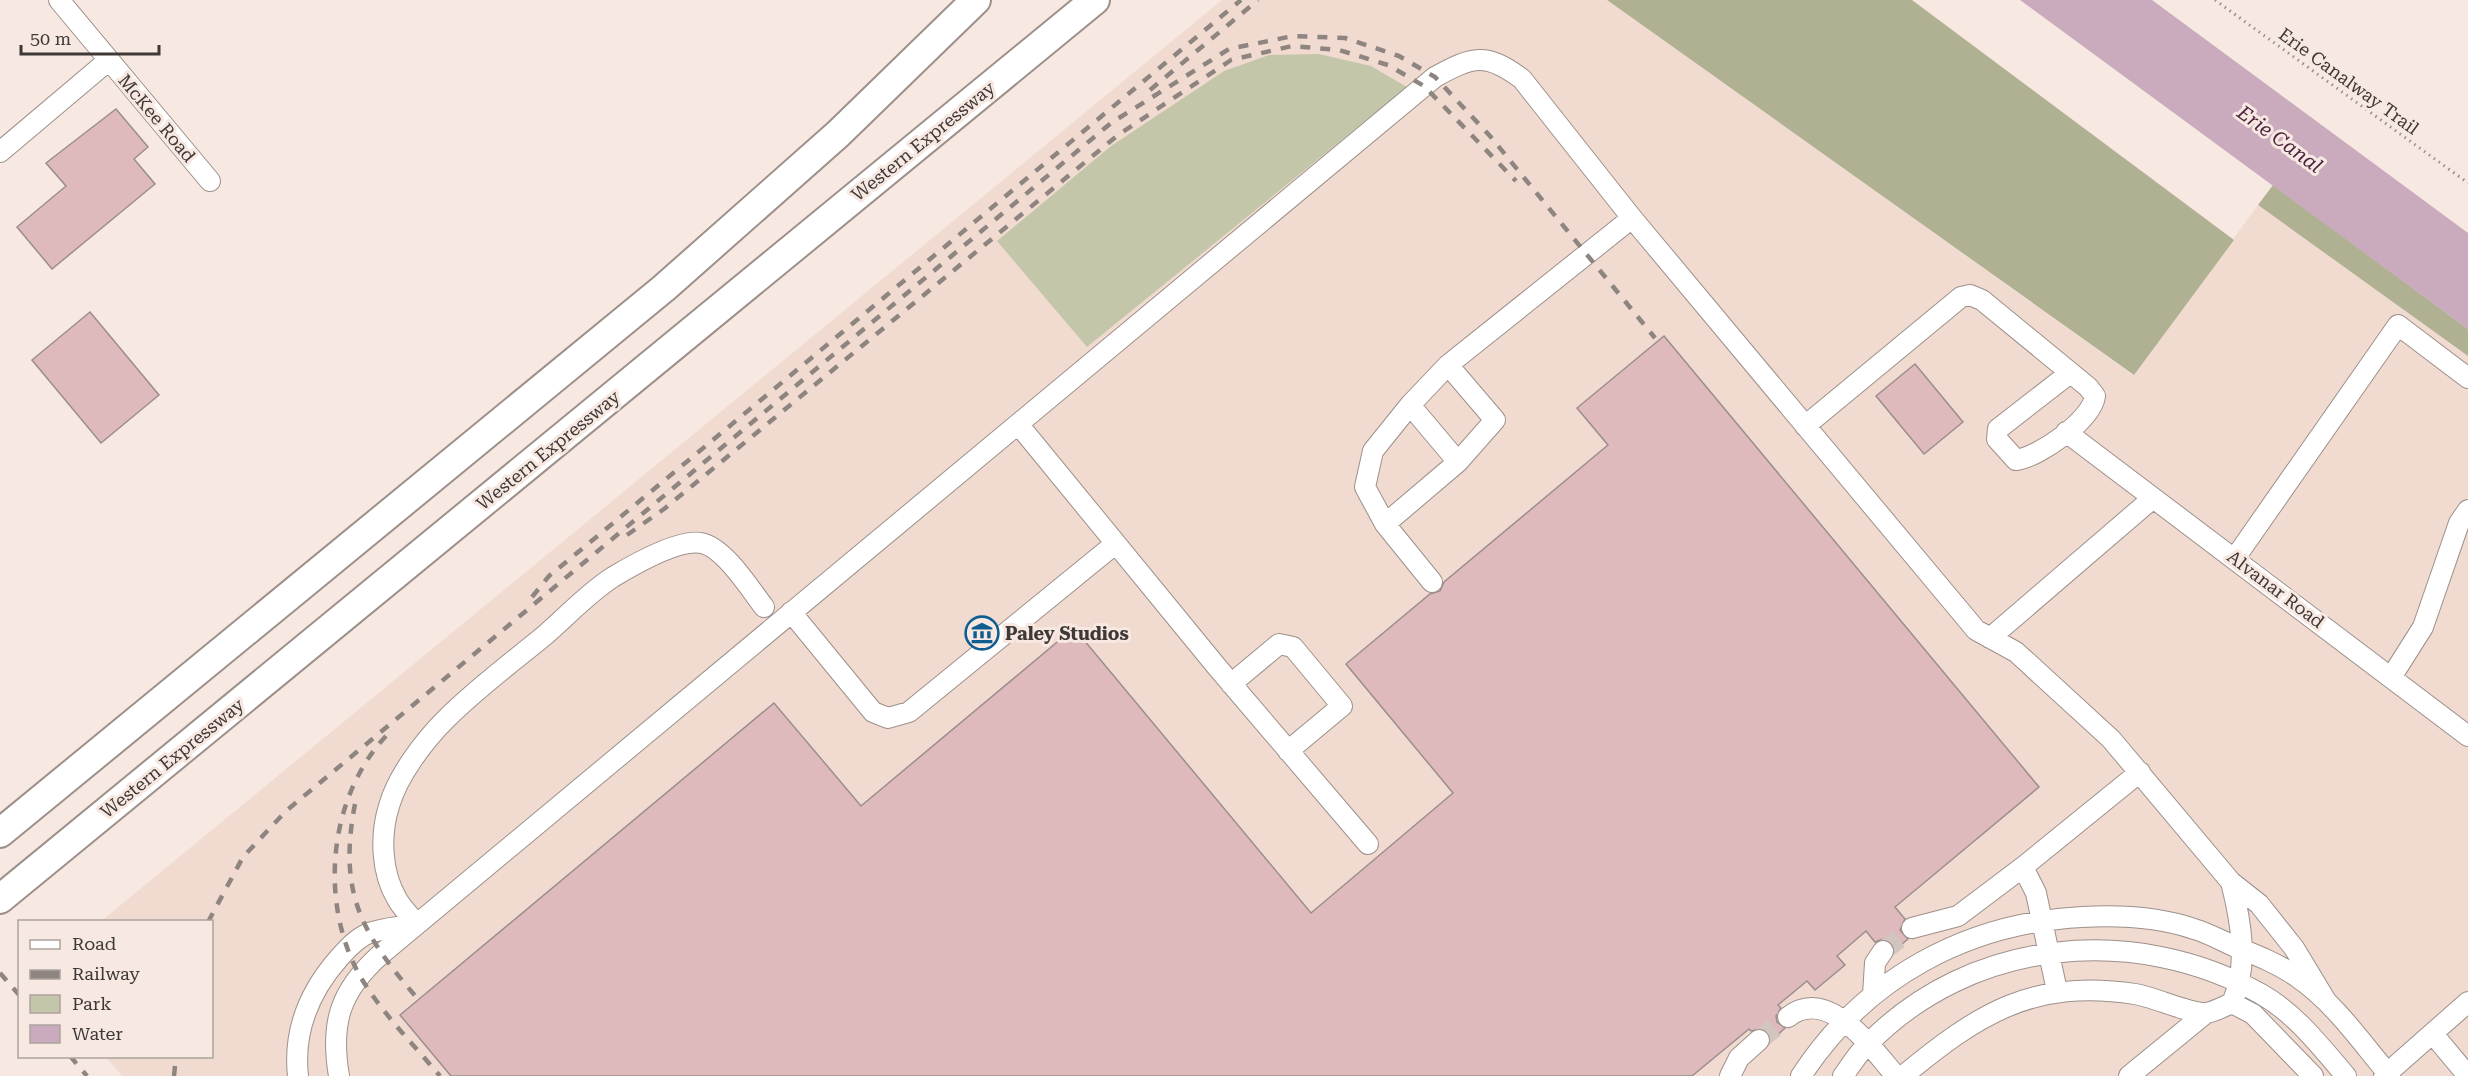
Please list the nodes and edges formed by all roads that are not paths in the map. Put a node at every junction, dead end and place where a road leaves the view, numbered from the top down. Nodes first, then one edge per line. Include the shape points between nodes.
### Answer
1 (976, 0) edge
2 (1095, 0) edge
3 (70, 4) edge
4 (109, 60) junction
5 (0, 152) edge
6 (210, 180) dead end
7 (1632, 218) junction
8 (1448, 365) junction
9 (2070, 372) junction
10 (2468, 378) edge
11 (1410, 405) junction
12 (1018, 424) junction
13 (1805, 426) junction
14 (2066, 432) junction
15 (1458, 462) junction
16 (2153, 498) junction
17 (2468, 510) edge
18 (1385, 524) junction
19 (1115, 544) junction
20 (2235, 558) junction
21 (1432, 582) dead end
22 (765, 607) dead end
23 (791, 612) junction
24 (1990, 638) junction
25 (2392, 676) junction
26 (1232, 684) junction
27 (2468, 736) edge
28 (1288, 751) junction
29 (2140, 772) junction
30 (0, 833) edge
31 (1368, 844) dead end
32 (2023, 867) junction
33 (2231, 882) junction
34 (2, 898) edge
35 (2042, 920) junction
36 (417, 924) junction
37 (1912, 928) tunnel mouth
38 (2240, 948) junction
39 (1883, 951) tunnel mouth
40 (2049, 952) junction
41 (2240, 984) junction
42 (2057, 991) junction
43 (1873, 995) junction
44 (2326, 1001) junction
45 (2468, 1002) edge
46 (2232, 1003) junction
47 (2206, 1013) junction
48 (1788, 1017) tunnel mouth
49 (1843, 1021) junction
50 (2433, 1034) junction
51 (1759, 1040) tunnel mouth
52 (1868, 1044) junction
53 (2387, 1075) edge
54 (298, 1076) edge
55 (339, 1076) edge
56 (1730, 1076) edge
57 (1801, 1076) edge
58 (1842, 1076) edge
59 (1896, 1076) edge
60 (1903, 1076) edge
61 (2129, 1076) edge
62 (2313, 1076) edge
63 (2346, 1076) edge
64 (2468, 1076) edge

1 - 30 highway via 821,149 680,274
2 - 34 highway, Western Expressway
3 - 4 street, McKee Road
4 - 5 street
4 - 6 street, McKee Road
7 - 8 street
7 - 12 street via 1522,79 1501,63 1479,59 1455,66 1435,77
7 - 13 street
8 - 11 street
8 - 15 street via 1495,420
9 - 13 street via 1982,300 1961,297
9 - 14 street via 2095,396 2094,406 2085,418
9 - 14 street via 1998,429 1996,440 2016,460 2029,459
10 - 20 street via 2398,325
11 - 15 street
11 - 18 street via 1373,451 1365,488
12 - 19 street
12 - 23 street
13 - 24 street via 1976,630
14 - 16 street, Alvanar Road
15 - 18 street
16 - 20 street, Alvanar Road
16 - 24 street
17 - 25 street via 2459,523 2423,627
18 - 21 street
19 - 23 street via 909,712 888,718 873,712
19 - 26 street
20 - 25 street, Alvanar Road
22 - 36 street via 721,554 704,543 692,542 671,549 611,579 446,719 402,778 383,830 390,881 397,900
23 - 36 street
24 - 29 street via 2016,652
25 - 27 street, Alvanar Road
26 - 28 street
26 - 28 street via 1279,644 1293,647 1342,706
28 - 31 street
29 - 32 street
29 - 33 street
32 - 35 street via 2036,893
32 - 37 street via 1958,916
33 - 38 street via 2240,918
33 - 44 street via 2259,904 2294,948
35 - 38 street via 2137,917 2194,928
35 - 40 street
35 - 43 street via 1997,929 1951,947
36 - 54 street via 367,934 326,973 311,997 299,1029
36 - 55 street via 359,974 350,988 337,1018 335,1049
38 - 41 street
38 - 44 street via 2297,976
39 - 43 street via 1875,963
40 - 41 street via 2103,949 2147,954 2192,965
40 - 42 street
40 - 52 street via 1975,972 1905,1013
41 - 46 street
41 - 63 street via 2263,995 2299,1024
42 - 47 street via 2136,994
42 - 60 street via 2014,1003 1982,1018 1953,1035
43 - 49 street
44 - 53 street
45 - 50 street
46 - 47 street
46 - 62 street via 2253,1014
47 - 61 street
48 - 49 street via 1809,1007 1832,1013
49 - 52 street
49 - 57 street
50 - 53 street
50 - 64 street
51 - 56 street via 1739,1058
52 - 58 street
52 - 59 street

